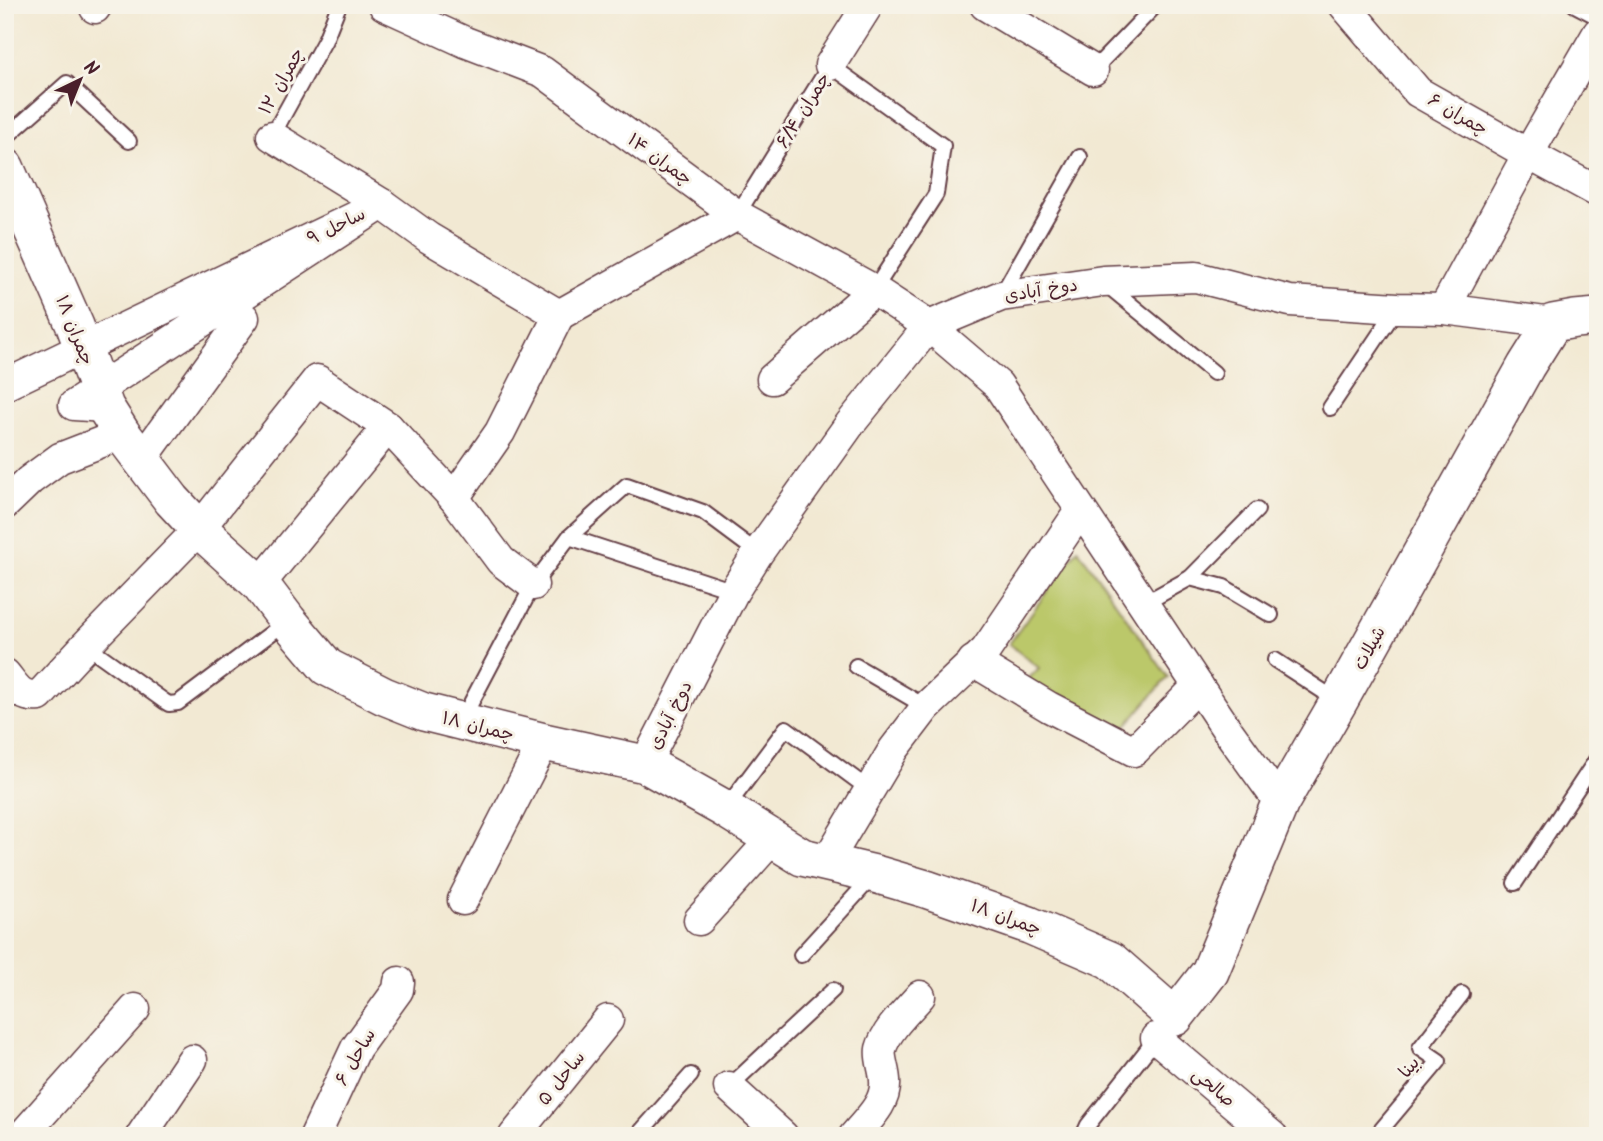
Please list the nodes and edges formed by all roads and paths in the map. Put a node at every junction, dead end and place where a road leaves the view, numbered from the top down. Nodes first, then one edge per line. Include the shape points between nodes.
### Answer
1 (339, 5) edge
2 (384, 5) edge
3 (868, 5) edge
4 (985, 5) edge
5 (1156, 5) edge
6 (1344, 5) edge
7 (1575, 5) edge
8 (1598, 17) edge
9 (1598, 33) edge
10 (830, 65) junction
11 (1093, 70) joint
12 (272, 136) joint
13 (5, 138) edge
14 (129, 141) dead end
15 (1528, 154) junction
16 (1080, 158) dead end
17 (5, 167) edge
18 (1598, 191) edge
19 (382, 204) junction
20 (737, 215) junction
21 (1102, 281) junction
22 (874, 290) junction
23 (1001, 296) junction
24 (1397, 308) junction
25 (1444, 309) junction
26 (559, 315) junction
27 (1598, 317) edge
28 (244, 318) dead end
29 (1553, 323) junction
30 (929, 326) junction
31 (1214, 373) dead end
32 (772, 379) dead end
33 (5, 385) edge
34 (1330, 408) dead end
35 (388, 427) junction
36 (123, 434) junction
37 (454, 498) junction
38 (5, 504) edge
39 (1257, 510) dead end
40 (1080, 511) junction
41 (199, 529) junction
42 (569, 537) junction
43 (758, 553) junction
44 (1190, 578) junction
45 (260, 584) junction
46 (533, 585) junction
47 (734, 591) junction
48 (1143, 604) junction
49 (1271, 615) dead end
50 (288, 621) junction
51 (86, 645) junction
52 (1275, 660) dead end
53 (973, 661) junction
54 (856, 666) dead end
55 (5, 674) edge
56 (1198, 686) junction
57 (1339, 701) junction
58 (926, 707) junction
59 (461, 722) junction
60 (544, 743) junction
61 (1598, 757) edge
62 (645, 764) junction
63 (870, 790) junction
64 (1280, 803) junction
65 (725, 809) junction
66 (772, 839) junction
67 (826, 863) junction
68 (875, 874) junction
69 (1515, 883) dead end
70 (463, 900) dead end
71 (699, 920) dead end
72 (801, 956) dead end
73 (399, 982) dead end
74 (833, 990) dead end
75 (1462, 994) dead end
76 (920, 996) dead end
77 (135, 1009) dead end
78 (608, 1020) dead end
79 (1165, 1028) junction
80 (192, 1060) dead end
81 (691, 1075) dead end
82 (729, 1087) joint
83 (523, 1132) edge
84 (22, 1136) edge
85 (141, 1136) edge
86 (315, 1136) edge
87 (637, 1136) edge
88 (783, 1136) edge
89 (854, 1136) edge
90 (1083, 1136) edge
91 (1272, 1136) edge
92 (1376, 1136) edge

1 - 12 lane, چمران ۱۲ via 326,40
2 - 20 street, چمران ۱۴ via 543,72
3 - 10 street, چمران ۶/۴
4 - 11 street
5 - 11 lane
6 - 15 street, چمران ۶ via 1418,92
7 - 8 lane
9 - 15 street
10 - 20 lane, چمران ۶/۴
10 - 22 lane via 943,146 936,194
12 - 19 street
13 - 14 lane via 67,83
15 - 18 street, چمران ۶
15 - 25 street
16 - 23 lane
17 - 36 street, چمران ۱۸
19 - 26 street via 429,238
19 - 33 street, ساحل ۹
19 - 36 street, ساحل ۹ via 74,405
20 - 22 street, چمران ۱۴
20 - 26 street
21 - 23 street, دوخ آبادی
21 - 24 street, دوخ آبادی via 1196,278 1290,301
21 - 31 lane
22 - 30 street, چمران ۱۴
22 - 32 street
23 - 30 street, دوخ آبادی
24 - 25 street, دوخ آبادی
24 - 34 lane
25 - 29 street, دوخ آبادی
26 - 37 street via 500,432
27 - 29 street
28 - 36 street
29 - 57 street, شیلات
30 - 40 street, چمران ۱۴ via 998,385
30 - 43 street, دوخ آبادی via 850,424
35 - 37 street
35 - 41 street via 317,380
35 - 45 street
36 - 38 street via 60,458
36 - 41 street, چمران ۱۸
37 - 46 street via 501,561
39 - 44 lane
40 - 48 street, چمران ۱۴
40 - 53 street via 986,650
41 - 45 street, چمران ۱۸
41 - 51 street
42 - 43 lane via 627,485 703,512
42 - 46 lane
42 - 47 lane
43 - 47 street, دوخ آبادی
44 - 48 lane
44 - 49 lane via 1224,587
45 - 50 street, چمران ۱۸
46 - 59 lane
47 - 62 street, دوخ آبادی
48 - 56 street, چمران ۱۴
50 - 51 lane via 178,703 164,701
50 - 59 street, چمران ۱۸ via 327,667 384,696
51 - 55 street via 39,696 22,694
52 - 57 lane
53 - 56 street via 1135,751
53 - 58 street
54 - 58 lane
56 - 64 street, چمران ۱۴
57 - 64 street, شیلات
58 - 63 street
59 - 60 street, چمران ۱۸
60 - 62 street, چمران ۱۸
60 - 70 street
61 - 69 lane
62 - 65 street, چمران ۱۸
63 - 65 lane via 786,728
63 - 67 street
64 - 79 street, شیلات via 1210,972
65 - 66 street, چمران ۱۸
66 - 67 street, چمران ۱۸ via 802,857
66 - 71 street
67 - 68 street, چمران ۱۸
68 - 72 lane
68 - 79 street, چمران ۱۸ via 1029,925 1110,960
73 - 86 street, ساحل ۶ via 398,990 356,1048
74 - 82 lane
75 - 92 lane, بینا via 1420,1048 1439,1062
76 - 89 street via 881,1050 885,1094
77 - 84 street
78 - 83 street, ساحل ۵
79 - 90 lane
79 - 91 street, صالحی
80 - 85 street
81 - 87 lane
82 - 88 street

